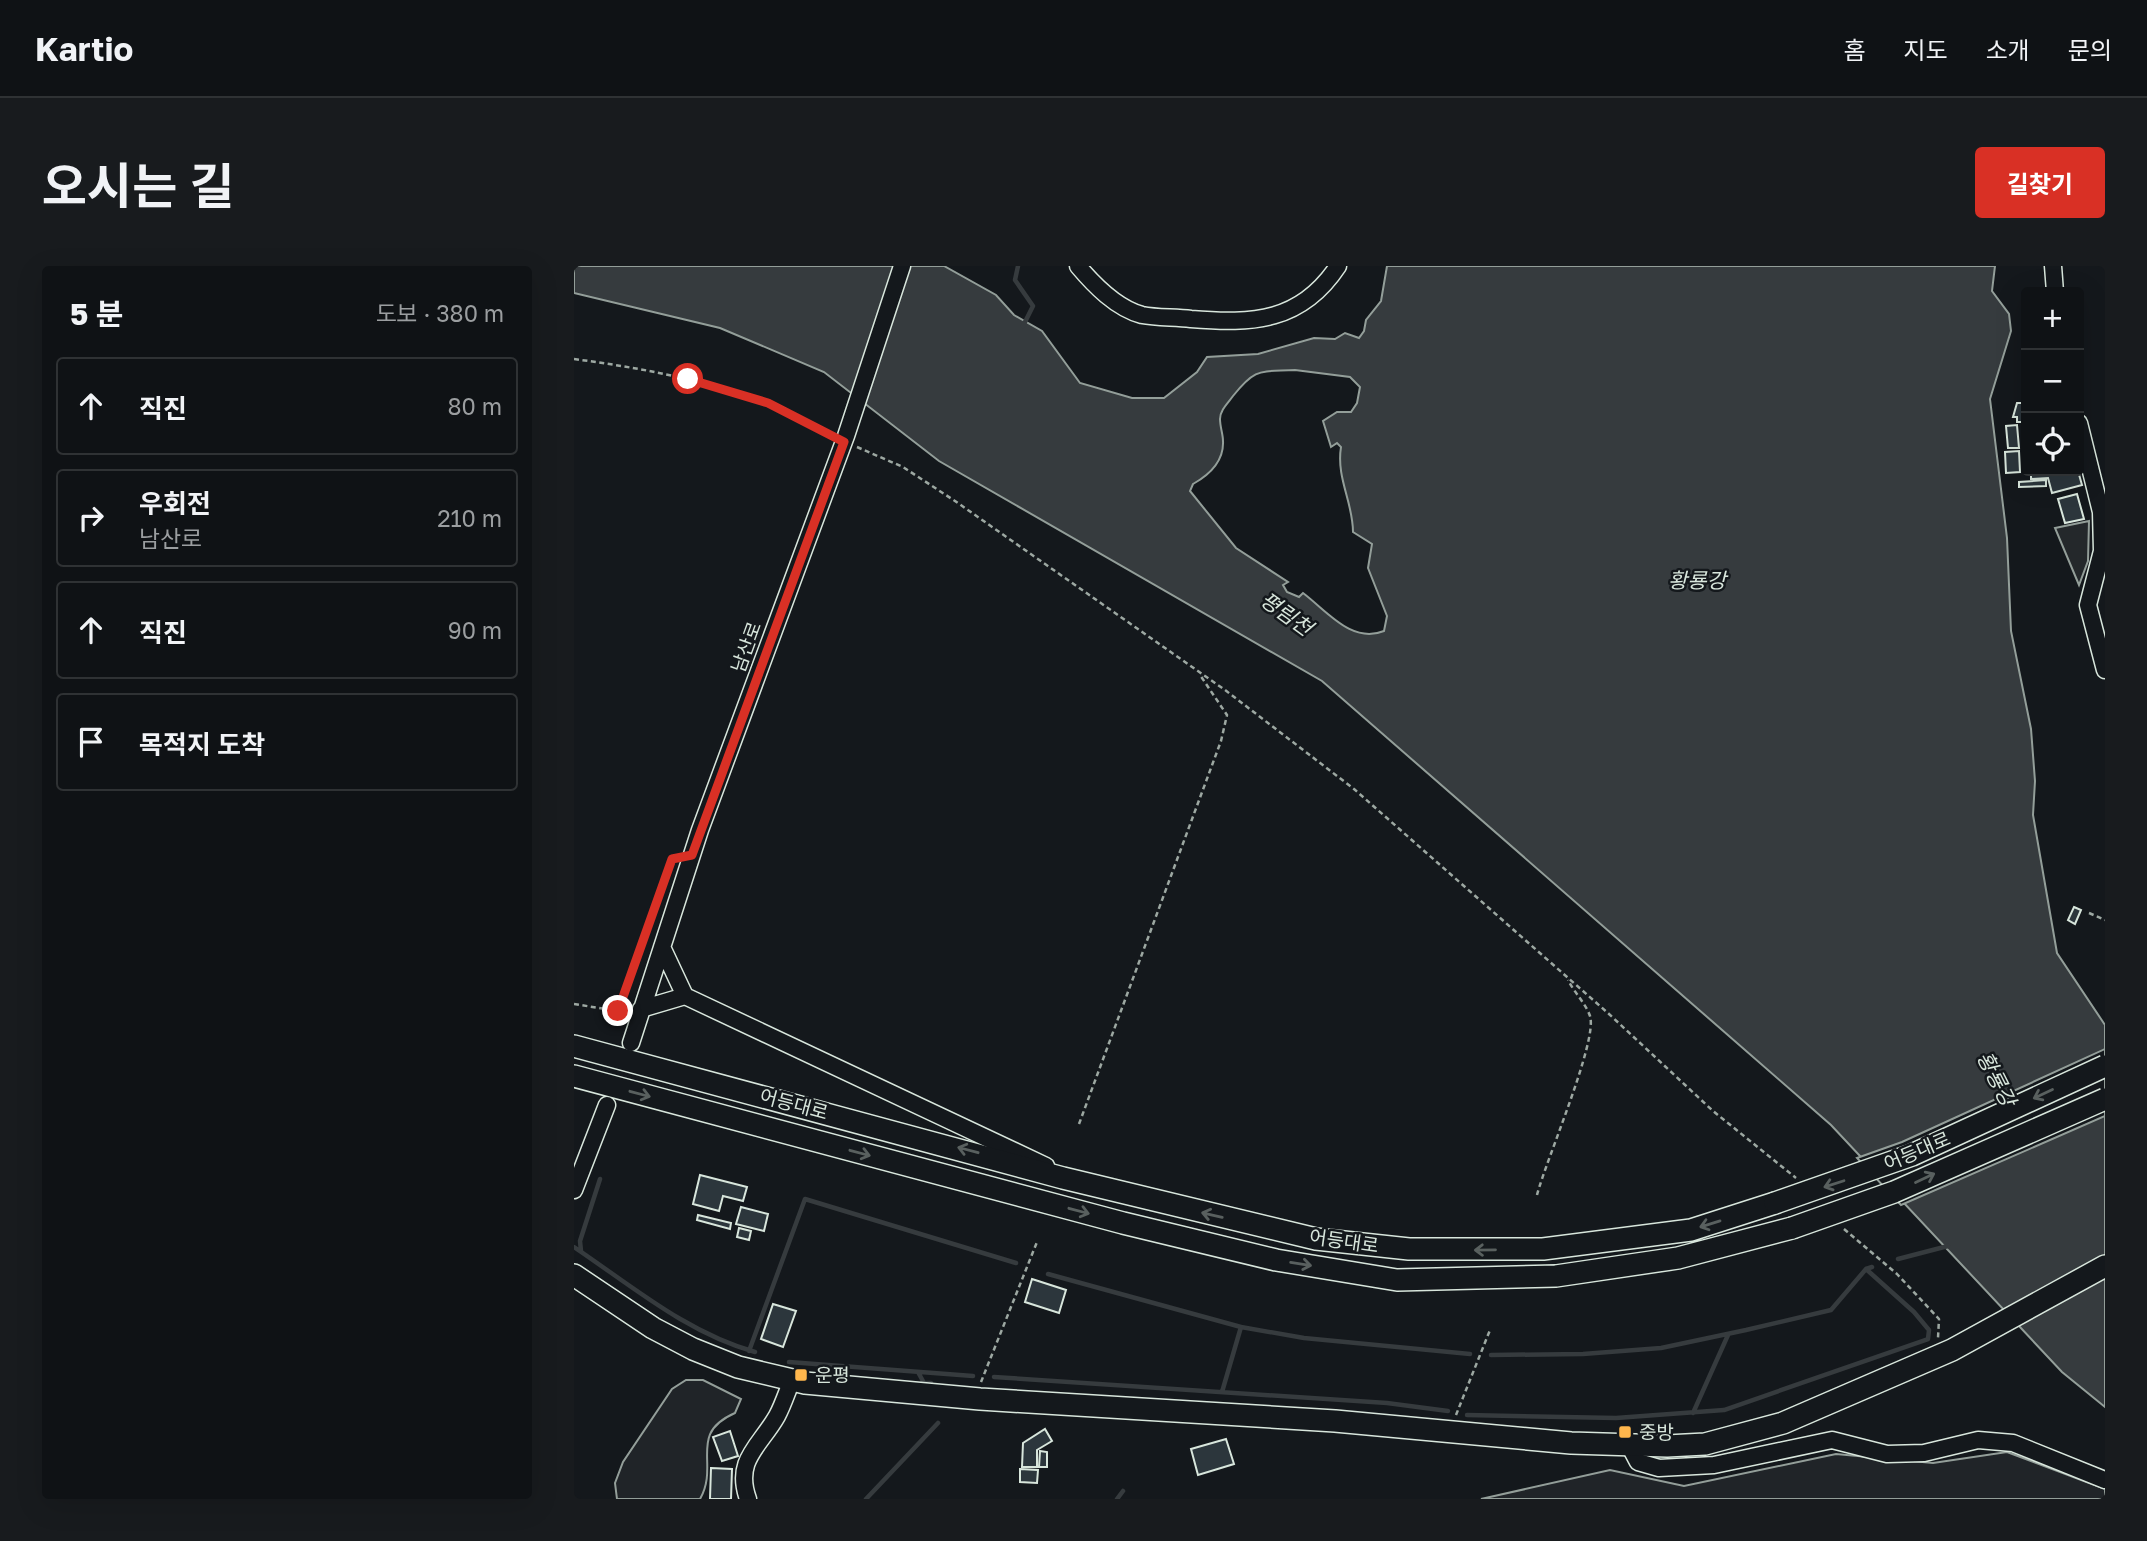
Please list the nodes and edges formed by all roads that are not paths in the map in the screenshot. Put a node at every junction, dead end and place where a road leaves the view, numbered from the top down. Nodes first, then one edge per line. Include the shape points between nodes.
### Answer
1 (902, 266) edge
2 (1079, 266) edge
3 (1338, 266) edge
4 (2053, 266) edge
5 (2055, 287) edge
6 (2084, 443) edge
7 (2105, 670) edge
8 (662, 947) junction
9 (685, 996) junction
10 (641, 1009) junction
11 (631, 1043) dead end
12 (574, 1046) edge
13 (2105, 1066) edge
14 (574, 1076) edge
15 (2105, 1099) edge
16 (607, 1105) dead end
17 (1080, 1182) junction
18 (574, 1190) edge
19 (2105, 1266) edge
20 (574, 1275) edge
21 (792, 1380) junction
22 (1629, 1445) junction
23 (2105, 1480) edge
24 (748, 1499) edge

1 - 8 street, 남산로 via 845,439
2 - 3 street via 1098,290 1140,314 1234,322 1286,313 1323,289
4 - 5 street
6 - 7 street via 2101,512 2102,551 2088,605
8 - 9 street
8 - 10 street, 남산로
9 - 10 street
9 - 17 street
10 - 11 street, 남산로
17 -> 12 main road, 어등대로
13 -> 17 main road, 어등대로, bridge via 1912,1155 1775,1203 1691,1230 1543,1249 1409,1249 1316,1239
14 -> 15 main road, 어등대로, bridge via 1136,1226 1276,1260 1397,1280 1556,1276 1678,1258 1792,1228 1894,1192
16 - 18 street
19 - 22 main road via 1942,1354 1783,1423 1705,1444
20 - 21 main road via 693,1349 738,1367
21 - 22 main road via 980,1399
21 - 24 street via 777,1417 753,1448 743,1473
22 - 23 street via 1638,1462 1659,1468 1714,1465 1832,1440 1887,1454 1924,1453 1978,1440 2013,1443

